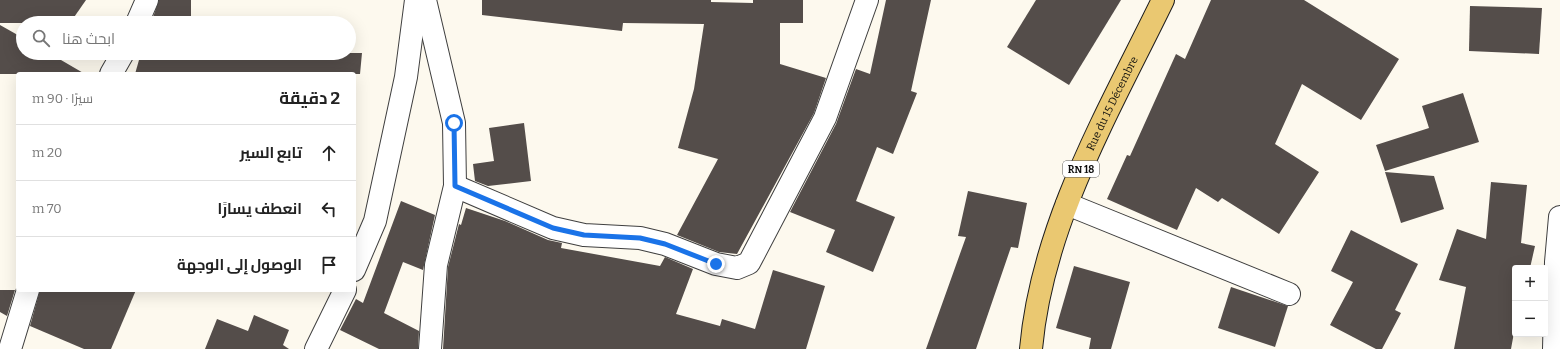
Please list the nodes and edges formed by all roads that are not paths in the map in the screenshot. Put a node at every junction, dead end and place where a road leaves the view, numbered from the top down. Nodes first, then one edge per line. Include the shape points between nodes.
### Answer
1 (147, 0) edge
2 (416, 0) edge
3 (425, 0) edge
4 (867, 0) edge
5 (1163, 0) edge
6 (140, 16) edge
7 (119, 60) edge
8 (112, 72) edge
9 (455, 186) junction
10 (1067, 204) junction
11 (1560, 217) edge
12 (356, 265) edge
13 (27, 292) edge
14 (344, 292) edge
15 (1289, 294) dead end
16 (16, 328) junction
17 (0, 345) edge
18 (10, 349) edge
19 (316, 349) edge
20 (430, 349) edge
21 (1031, 349) edge
22 (1554, 349) edge

1 - 6 street
2 - 12 street via 406,77 375,221
3 - 9 street via 454,123
4 - 9 street via 825,118 749,263 738,268 716,264 665,244 640,238 584,235 553,228
5 - 10 main road, Rue du 15 Décembre / RN 18 via 1077,176
7 - 8 street
9 - 20 street via 436,265
10 - 15 street
10 - 21 main road, Rue du 15 Décembre / RN 18 via 1049,257 1034,319
11 - 22 street
13 - 16 street
14 - 19 street
16 - 17 street
16 - 18 street

